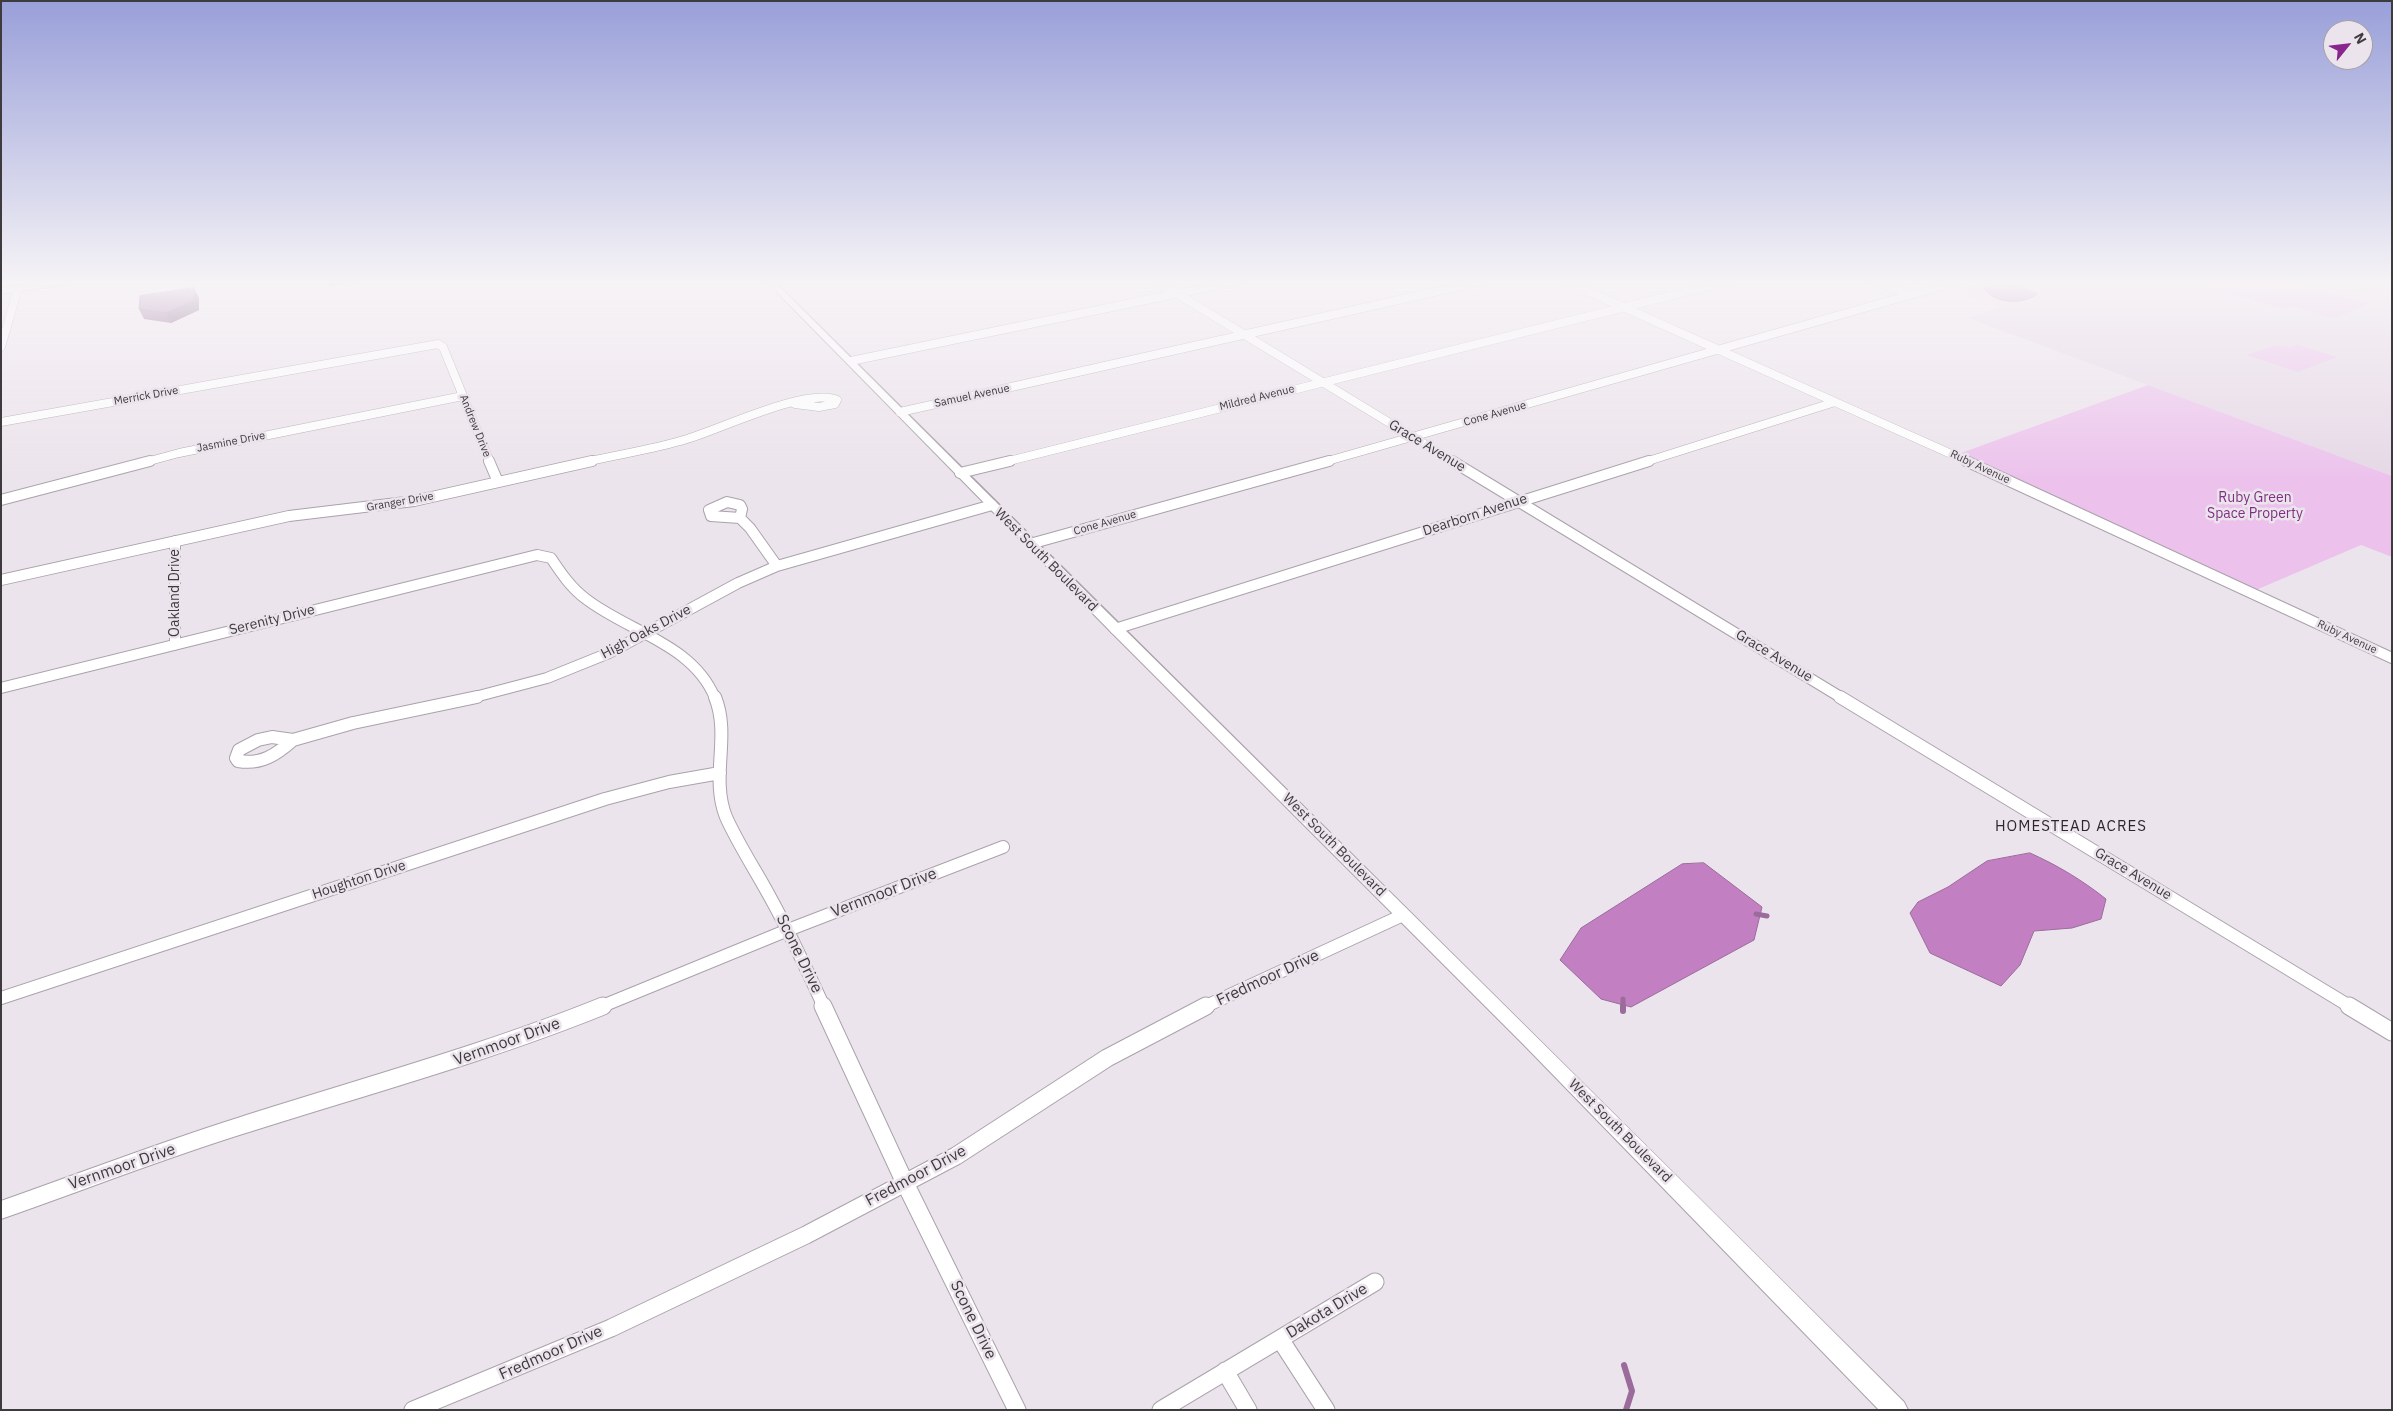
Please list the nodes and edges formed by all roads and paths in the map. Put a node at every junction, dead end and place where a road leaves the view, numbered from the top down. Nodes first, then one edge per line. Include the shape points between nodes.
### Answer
1 (422, 347) edge
2 (443, 347) edge
3 (837, 347) edge
4 (920, 347) edge
5 (1191, 347) edge
6 (1264, 347) edge
7 (1463, 347) edge
8 (1715, 347) edge
9 (1727, 347) edge
10 (1720, 349) junction
11 (851, 361) junction
12 (1323, 382) junction
13 (462, 396) junction
14 (1835, 402) junction
15 (795, 404) dead end
16 (900, 412) junction
17 (1, 422) edge
18 (1413, 437) junction
19 (960, 473) junction
20 (498, 482) junction
21 (1, 500) edge
22 (1518, 501) junction
23 (992, 505) junction
24 (740, 518) dead end
25 (175, 541) junction
26 (1030, 544) junction
27 (544, 556) joint
28 (777, 566) junction
29 (1, 580) edge
30 (1115, 629) junction
31 (645, 634) junction
32 (176, 645) junction
33 (2392, 658) edge
34 (1, 688) edge
35 (293, 740) dead end
36 (720, 773) junction
37 (1003, 847) dead end
38 (1403, 915) junction
39 (788, 930) junction
40 (1, 998) edge
41 (2392, 1032) edge
42 (905, 1183) junction
43 (1, 1210) edge
44 (1374, 1282) dead end
45 (1280, 1339) junction
46 (1225, 1372) junction
47 (413, 1410) edge
48 (1017, 1410) edge
49 (1161, 1410) edge
50 (1248, 1410) edge
51 (1326, 1410) edge
52 (1896, 1410) edge

1 - 17 street, Merrick Drive
2 - 13 street, Andrew Drive
3 - 11 street, West South Boulevard
4 - 11 street
5 - 16 street, Samuel Avenue
6 - 12 street, Grace Avenue
7 - 12 street, Mildred Avenue
8 - 10 street, Ruby Avenue
9 - 10 street, Cone Avenue
10 - 14 street, Ruby Avenue
10 - 18 street, Cone Avenue
11 - 16 street, West South Boulevard
12 - 18 street, Grace Avenue
12 - 19 street, Mildred Avenue
13 - 20 street, Andrew Drive
13 - 21 street, Jasmine Drive via 179,453
14 - 22 street, Dearborn Avenue
14 - 33 street, Ruby Avenue
15 - 20 street, Granger Drive via 763,411 687,439
16 - 19 street, West South Boulevard
18 - 22 street, Grace Avenue
18 - 26 street, Cone Avenue
19 - 23 street, West South Boulevard
20 - 25 street, Granger Drive via 402,504 289,516
22 - 30 street, Dearborn Avenue
22 - 41 street, Grace Avenue
23 - 26 street, West South Boulevard
23 - 28 street, High Oaks Drive
24 - 28 street
25 - 29 street, Granger Drive
25 - 32 street, Oakland Drive
26 - 30 street, West South Boulevard
27 - 31 street, Scone Drive via 555,562 568,583 585,599
27 - 32 street, Serenity Drive via 520,558
28 - 31 street, High Oaks Drive via 738,583
30 - 38 street, West South Boulevard
31 - 35 street, High Oaks Drive via 587,662 526,684 370,718
31 - 36 street, Scone Drive via 678,652 710,685 721,710 723,725
32 - 34 street, Serenity Drive
36 - 39 street, Scone Drive via 719,784 726,816
36 - 40 street, Houghton Drive via 605,799
37 - 39 street, Vernmoor Drive
38 - 42 street, Fredmoor Drive via 1217,1001 1108,1057 971,1147
38 - 52 street, West South Boulevard
39 - 42 street, Scone Drive
39 - 43 street, Vernmoor Drive via 534,1034 230,1129
42 - 47 street, Fredmoor Drive via 584,1340
42 - 48 street, Scone Drive
44 - 45 street, Dakota Drive
45 - 46 street, Dakota Drive
45 - 51 street, Dakota Drive
46 - 49 street, Dakota Drive
46 - 50 street

